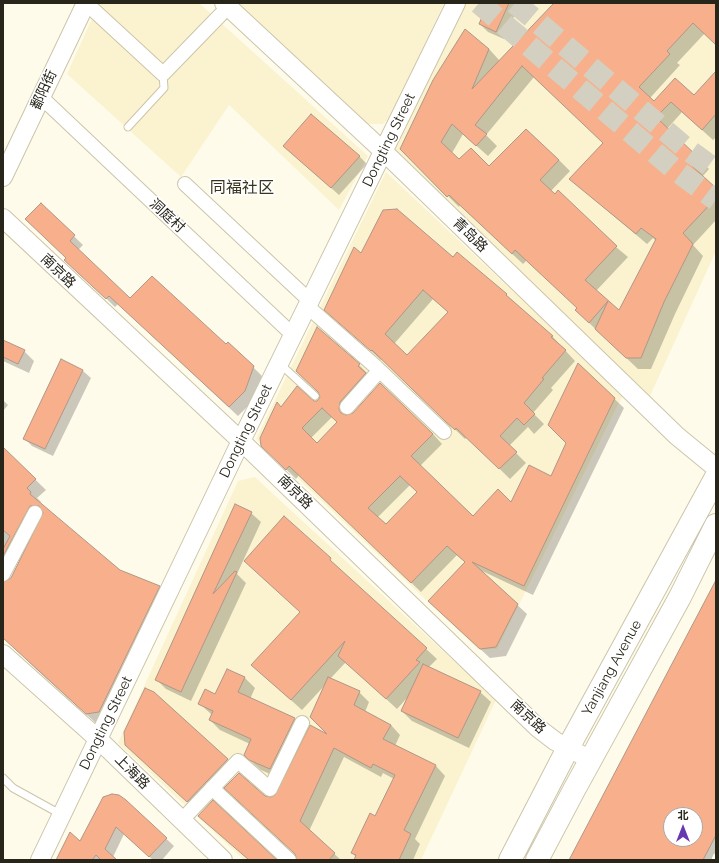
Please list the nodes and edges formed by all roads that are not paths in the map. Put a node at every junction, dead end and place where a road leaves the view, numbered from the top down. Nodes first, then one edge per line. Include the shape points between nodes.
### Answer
1 (86, 3) edge
2 (456, 3) edge
3 (226, 5) edge
4 (163, 74) junction
5 (41, 97) junction
6 (128, 127) dead end
7 (383, 151) junction
8 (3, 177) edge
9 (186, 184) dead end
10 (3, 218) edge
11 (308, 304) junction
12 (293, 335) junction
13 (279, 363) junction
14 (379, 371) junction
15 (315, 396) dead end
16 (346, 407) dead end
17 (444, 432) dead end
18 (241, 441) junction
19 (716, 468) edge
20 (716, 477) edge
21 (35, 513) dead end
22 (716, 525) edge
23 (3, 574) edge
24 (3, 654) edge
25 (302, 723) dead end
26 (98, 739) junction
27 (568, 748) junction
28 (591, 760) junction
29 (3, 778) edge
30 (212, 788) junction
31 (62, 815) junction
32 (181, 821) junction
33 (716, 857) edge
34 (43, 859) edge
35 (223, 860) edge
36 (289, 860) edge
37 (510, 860) edge
38 (537, 860) edge
39 (714, 860) edge

1 - 4 street
1 - 5 street, 鄱阳街
2 - 7 street, Dongting Street
3 - 4 street
3 - 7 street, 青岛路
4 - 6 lane via 164,88
5 - 8 street, 鄱阳街
5 - 12 street, 洞庭村
7 - 11 street, Dongting Street
7 - 19 street, 青岛路 via 661,421
9 - 11 street
10 - 18 street, 南京路
11 - 12 street, Dongting Street
11 - 14 street
12 - 13 street, Dongting Street
13 - 15 lane
13 - 18 street, Dongting Street
14 - 16 street
14 - 17 street
18 - 26 street, Dongting Street
18 - 27 street, 南京路 via 538,728
20 - 27 main road, Yanjiang Avenue
21 - 23 street
22 - 28 main road, Yanjiang Avenue via 680,597
24 - 26 street, 上海路
25 - 30 street via 270,789 238,761
26 - 31 street, Dongting Street
26 - 32 street, 上海路
27 - 28 street, 南京路
27 - 37 main road, Yanjiang Avenue
28 - 38 main road, Yanjiang Avenue
29 - 31 lane via 13,788
30 - 32 street
30 - 36 street
31 - 34 street, Dongting Street
32 - 35 street, 上海路
33 - 39 lane

